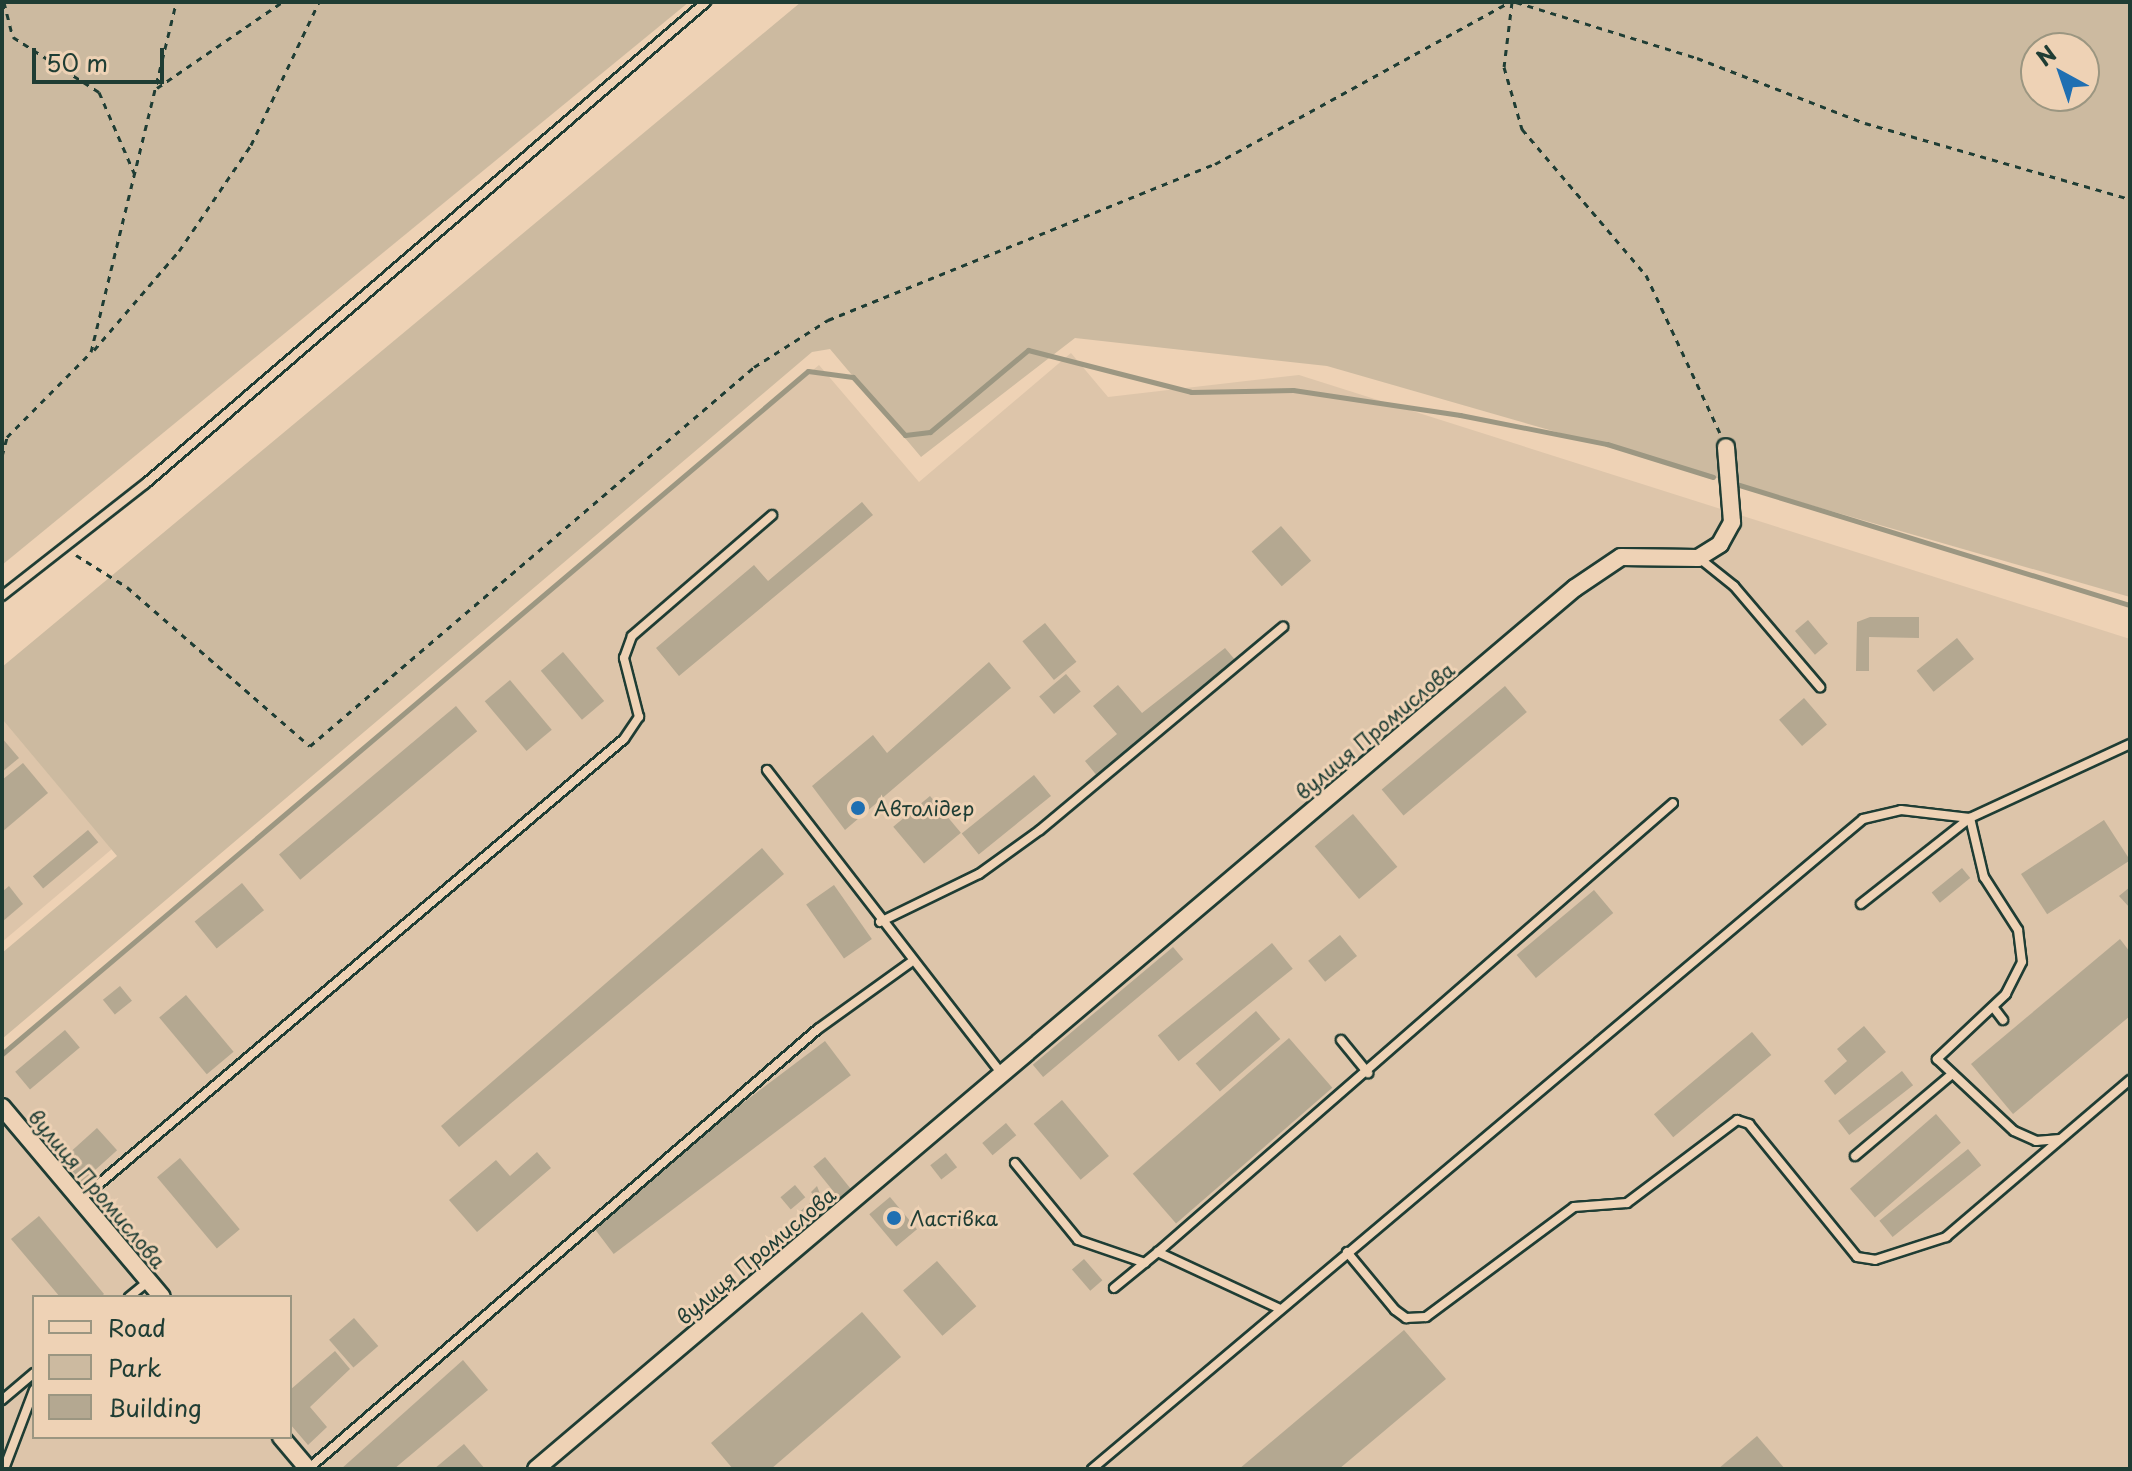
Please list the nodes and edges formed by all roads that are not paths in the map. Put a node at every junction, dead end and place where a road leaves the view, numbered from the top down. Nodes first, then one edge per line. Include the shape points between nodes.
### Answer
1 (706, 2) edge
2 (1726, 447) road end
3 (772, 515) dead end
4 (1698, 558) junction
5 (2, 596) edge
6 (1283, 627) dead end
7 (1820, 687) dead end
8 (2130, 744) edge
9 (767, 770) dead end
10 (1673, 803) dead end
11 (1970, 818) junction
12 (1861, 904) dead end
13 (880, 922) junction
14 (910, 963) junction
15 (1994, 1008) junction
16 (2003, 1020) dead end
17 (1341, 1040) dead end
18 (1368, 1073) junction
19 (1002, 1074) junction
20 (1951, 1075) junction
21 (2130, 1080) edge
22 (2, 1107) edge
23 (2060, 1139) junction
24 (1855, 1156) dead end
25 (1015, 1163) dead end
26 (80, 1200) junction
27 (1158, 1252) junction
28 (1347, 1252) junction
29 (1145, 1263) junction
30 (149, 1281) junction
31 (1114, 1288) dead end
32 (132, 1295) edge
33 (160, 1295) edge
34 (1280, 1309) junction
35 (32, 1375) edge
36 (32, 1395) edge
37 (2, 1400) edge
38 (283, 1439) edge
39 (4, 1469) edge
40 (308, 1469) edge
41 (536, 1469) edge
42 (1092, 1469) edge

1 - 5 lane via 66,550
2 - 4 street via 1732,522 1720,544
3 - 26 lane via 632,636 624,658 639,717 624,739
4 - 7 lane via 1734,586
4 - 19 street, вулиця Промислова via 1643,552 1585,580
6 - 13 lane via 1040,830 979,874
8 - 11 lane
9 - 13 lane
10 - 18 lane
11 - 12 lane
11 - 15 lane via 1984,877 2022,944 2016,979
11 - 28 lane via 1901,810 1863,819
13 - 14 lane
14 - 19 lane
14 - 40 lane via 818,1029
15 - 16 lane
15 - 20 lane via 1938,1055
17 - 18 lane
18 - 27 lane
19 - 41 street, вулиця Промислова
20 - 23 lane via 2014,1131 2036,1141
20 - 24 lane
21 - 23 lane
22 - 26 street, вулиця Промислова
23 - 28 lane via 1946,1237 1875,1260 1857,1257 1749,1124 1737,1120 1627,1203 1574,1207 1426,1317 1406,1318 1395,1310
25 - 29 lane via 1078,1240
26 - 30 street, вулиця Промислова
27 - 29 lane
27 - 34 lane
28 - 34 lane
29 - 31 lane
30 - 32 lane
30 - 33 street, вулиця Промислова
34 - 42 lane
35 - 37 lane
36 - 39 lane
38 - 40 street

